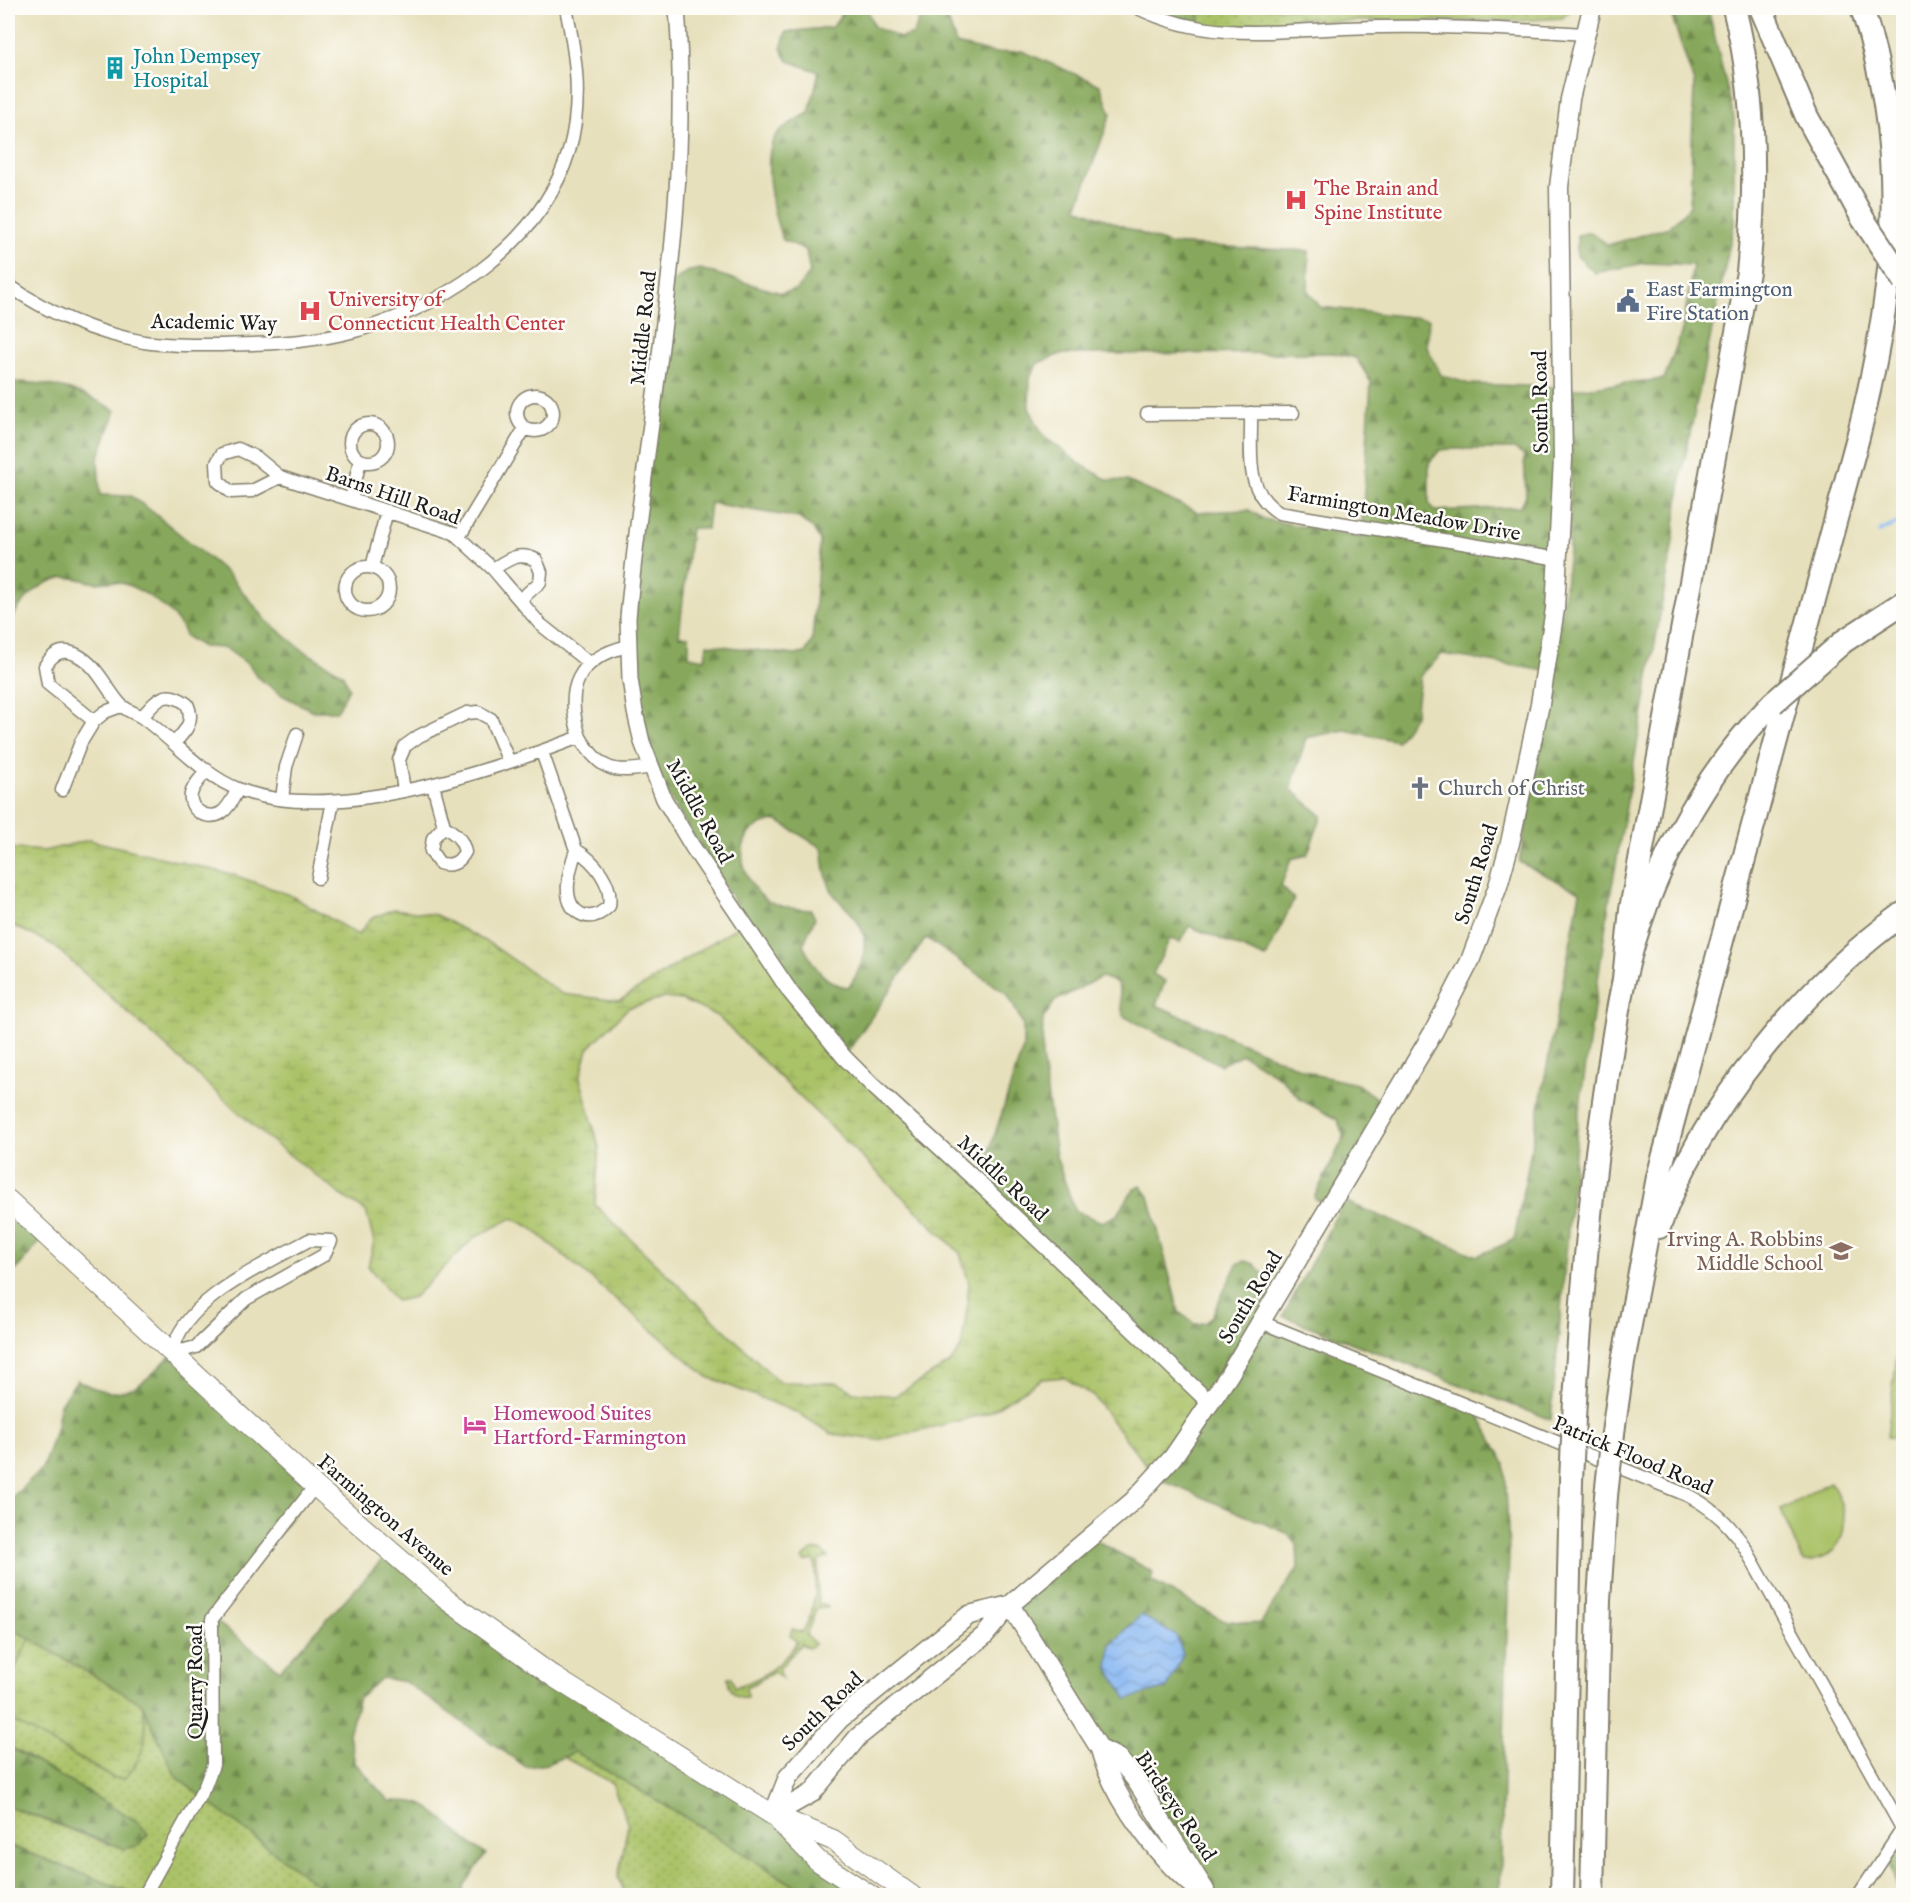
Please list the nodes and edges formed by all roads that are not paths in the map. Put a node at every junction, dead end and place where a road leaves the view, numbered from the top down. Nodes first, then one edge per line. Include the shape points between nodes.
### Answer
1 (566, 8) edge
2 (677, 8) edge
3 (1138, 8) edge
4 (1593, 8) edge
5 (1734, 8) edge
6 (1761, 8) edge
7 (1862, 8) edge
8 (1584, 34) junction
9 (1904, 281) edge
10 (8, 285) edge
11 (1251, 413) junction
12 (1293, 413) dead end
13 (1147, 414) dead end
14 (525, 428) dead end
15 (360, 460) dead end
16 (280, 477) junction
17 (351, 500) junction
18 (387, 511) junction
19 (459, 537) junction
20 (1559, 559) junction
21 (372, 567) dead end
22 (493, 569) junction
23 (520, 600) junction
24 (1904, 602) edge
25 (628, 646) junction
26 (589, 663) junction
27 (121, 706) junction
28 (142, 717) junction
29 (94, 721) junction
30 (297, 734) dead end
31 (580, 737) junction
32 (174, 743) junction
33 (542, 752) junction
34 (509, 762) junction
35 (651, 767) junction
36 (207, 770) junction
37 (433, 785) junction
38 (238, 789) junction
39 (62, 790) dead end
40 (404, 790) junction
41 (282, 799) junction
42 (333, 801) junction
43 (444, 826) dead end
44 (576, 850) junction
45 (318, 878) dead end
46 (1904, 913) edge
47 (1624, 979) junction
48 (8, 1200) edge
49 (1637, 1291) junction
50 (1261, 1322) junction
51 (173, 1353) junction
52 (1211, 1404) junction
53 (315, 1486) junction
54 (1010, 1605) junction
55 (773, 1815) junction
56 (1903, 1828) edge
57 (144, 1896) edge
58 (871, 1896) edge
59 (912, 1896) edge
60 (1207, 1896) edge
61 (1562, 1896) edge
62 (1592, 1896) edge
63 (1858, 1896) edge

1 - 10 street, Academic Way via 578,100 570,145 558,179 537,214 508,246 463,282 418,308 324,338 169,344 124,338 89,327
2 - 25 street, Middle Road via 682,114 678,194 630,592
3 - 8 street via 1169,21 1214,32 1379,27
4 - 8 main road, South Road
5 - 47 highway via 1753,131 1754,192 1748,272 1630,909
6 - 9 highway, bridge via 1807,117 1863,219
7 - 49 highway via 1878,69 1891,150 1893,226 1886,314 1858,436 1669,1135
8 - 20 main road, South Road via 1570,99 1559,187 1564,406
11 - 12 street
11 - 13 street
11 - 20 street, Farmington Meadow Drive via 1253,484 1268,506 1279,513
14 - 19 street
15 - 17 street
16 - 16 street, Barns Hill Road via 257,458 238,449 222,454 217,463 218,481 231,492 252,491
16 - 17 street, Barns Hill Road
17 - 18 street, Barns Hill Road
18 - 19 street, Barns Hill Road
18 - 21 street
19 - 22 street, Barns Hill Road
20 - 50 main road, South Road via 1548,658 1531,752 1510,843 1483,930 1434,1031
22 - 23 street, Barns Hill Road
22 - 23 street via 514,557 524,555 536,560 540,582
23 - 26 street, Barns Hill Road via 540,624
24 - 47 highway, bridge via 1810,668 1773,703 1724,761 1682,829 1652,894
25 - 26 street via 606,651
25 - 35 street, Middle Road via 635,712
26 - 31 street via 576,683 573,700 573,718
27 - 28 street
27 - 29 street
27 - 29 street via 100,674 75,654 59,652 52,656 45,666 48,684
28 - 32 street
28 - 32 street via 168,696 176,696 187,704 191,718
29 - 39 street
30 - 41 street via 286,767
31 - 33 street
31 - 35 street via 590,754 612,769 620,772
32 - 36 street
33 - 34 street
33 - 44 street
34 - 37 street
34 - 40 street via 491,719 478,712 467,713 405,746 399,760
35 - 52 street, Middle Road via 682,830 760,949 844,1057
36 - 38 street
36 - 38 street via 191,794 192,803 202,814 222,812
37 - 40 street
37 - 43 street
38 - 41 street
40 - 42 street
41 - 42 street
42 - 45 street
44 - 44 street via 569,873 569,899 575,910 585,916 597,915 609,906 609,890 591,862
46 - 49 highway via 1820,984 1734,1089 1672,1194
47 - 61 highway, bridge via 1594,1178 1574,1418
48 - 51 main road, Farmington Avenue
49 - 62 highway, bridge via 1606,1496 1599,1600
50 - 52 main road, South Road
50 - 56 street, Patrick Flood Road via 1687,1495 1713,1510 1744,1546
51 - 51 street via 196,1347 246,1299 324,1255 331,1241 309,1240 237,1280 205,1303 180,1329
51 - 53 main road, Farmington Avenue
52 - 54 main road, South Road via 1156,1478
53 - 55 main road, Farmington Avenue via 464,1613 554,1677
53 - 57 street, Quarry Road via 212,1618 213,1765
54 - 55 main road, South Road via 984,1636 858,1737 812,1793
54 - 55 main road, South Road via 969,1615 847,1713 788,1777
54 - 60 main road, Birdseye Road via 1100,1749 1106,1772 1135,1819 1185,1882
55 - 58 main road, Farmington Avenue via 818,1861
55 - 59 main road, Farmington Avenue via 833,1840
56 - 63 street

